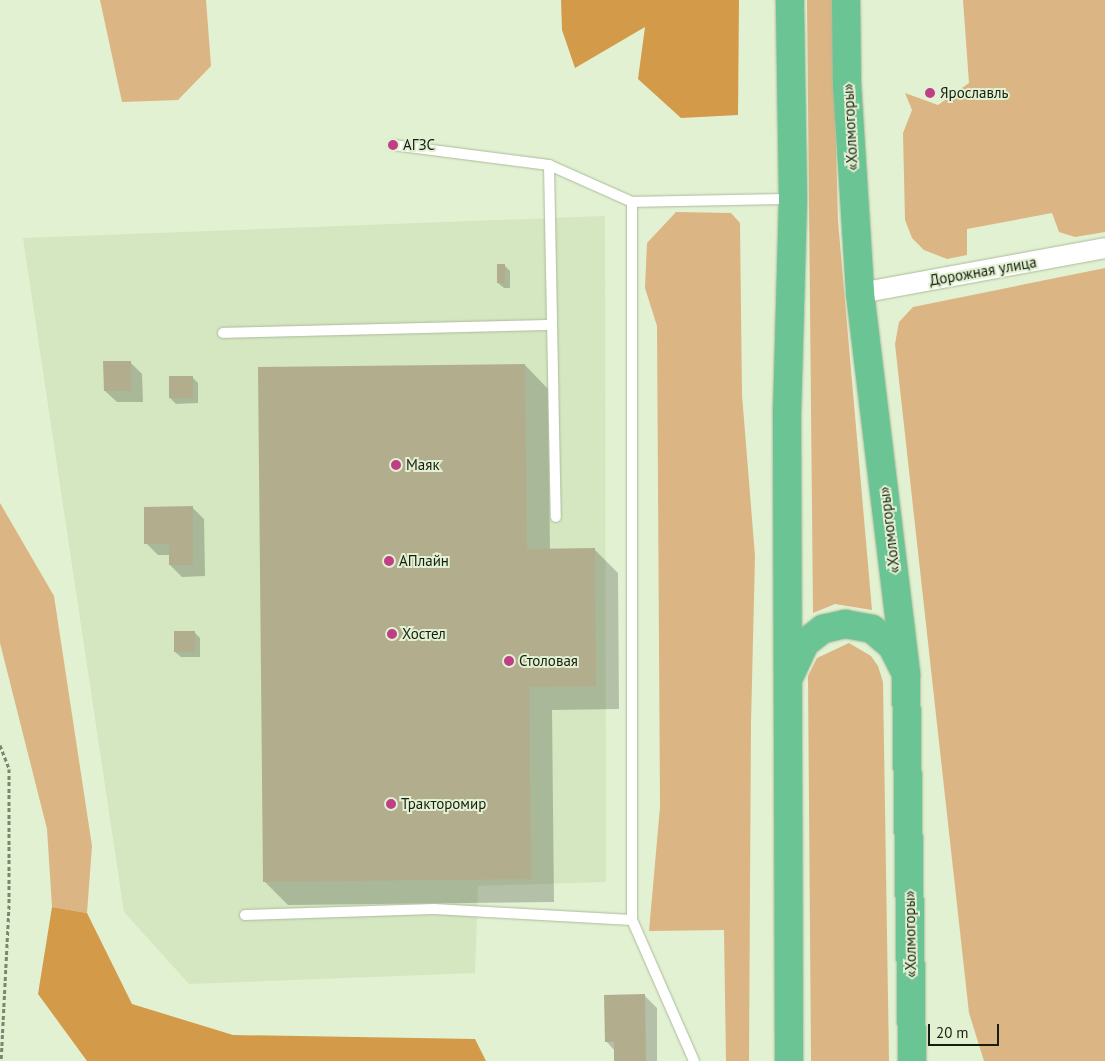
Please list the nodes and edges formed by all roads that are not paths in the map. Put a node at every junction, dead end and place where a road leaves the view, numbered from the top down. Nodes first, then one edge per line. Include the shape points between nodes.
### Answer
1 (790, 0) edge
2 (846, 0) edge
3 (392, 145) dead end
4 (549, 165) junction
5 (793, 199) junction
6 (632, 202) junction
7 (1105, 248) edge
8 (860, 293) junction
9 (552, 325) junction
10 (223, 333) dead end
11 (556, 517) dead end
12 (906, 674) junction
13 (786, 688) junction
14 (245, 915) dead end
15 (632, 920) junction
16 (911, 1014) junction
17 (694, 1061) edge
18 (789, 1061) edge
19 (912, 1061) edge
20 (925, 1061) edge

1 - 5 highway
2 - 8 highway, «Холмогоры» via 847,84
3 - 4 lane
4 - 6 lane
4 - 9 lane
5 - 6 lane
5 - 13 highway via 787,414
6 - 15 lane
7 - 8 street, Дорожная улица
8 - 12 highway, «Холмогоры»
9 - 10 lane
9 - 11 lane
12 - 13 highway via 892,646 872,629 845,624 823,629 805,643 793,664
12 - 16 highway, «Холмогоры»
13 - 18 highway
14 - 15 lane via 434,909
15 - 17 lane
16 - 19 highway, «Холмогоры»
16 - 20 highway

